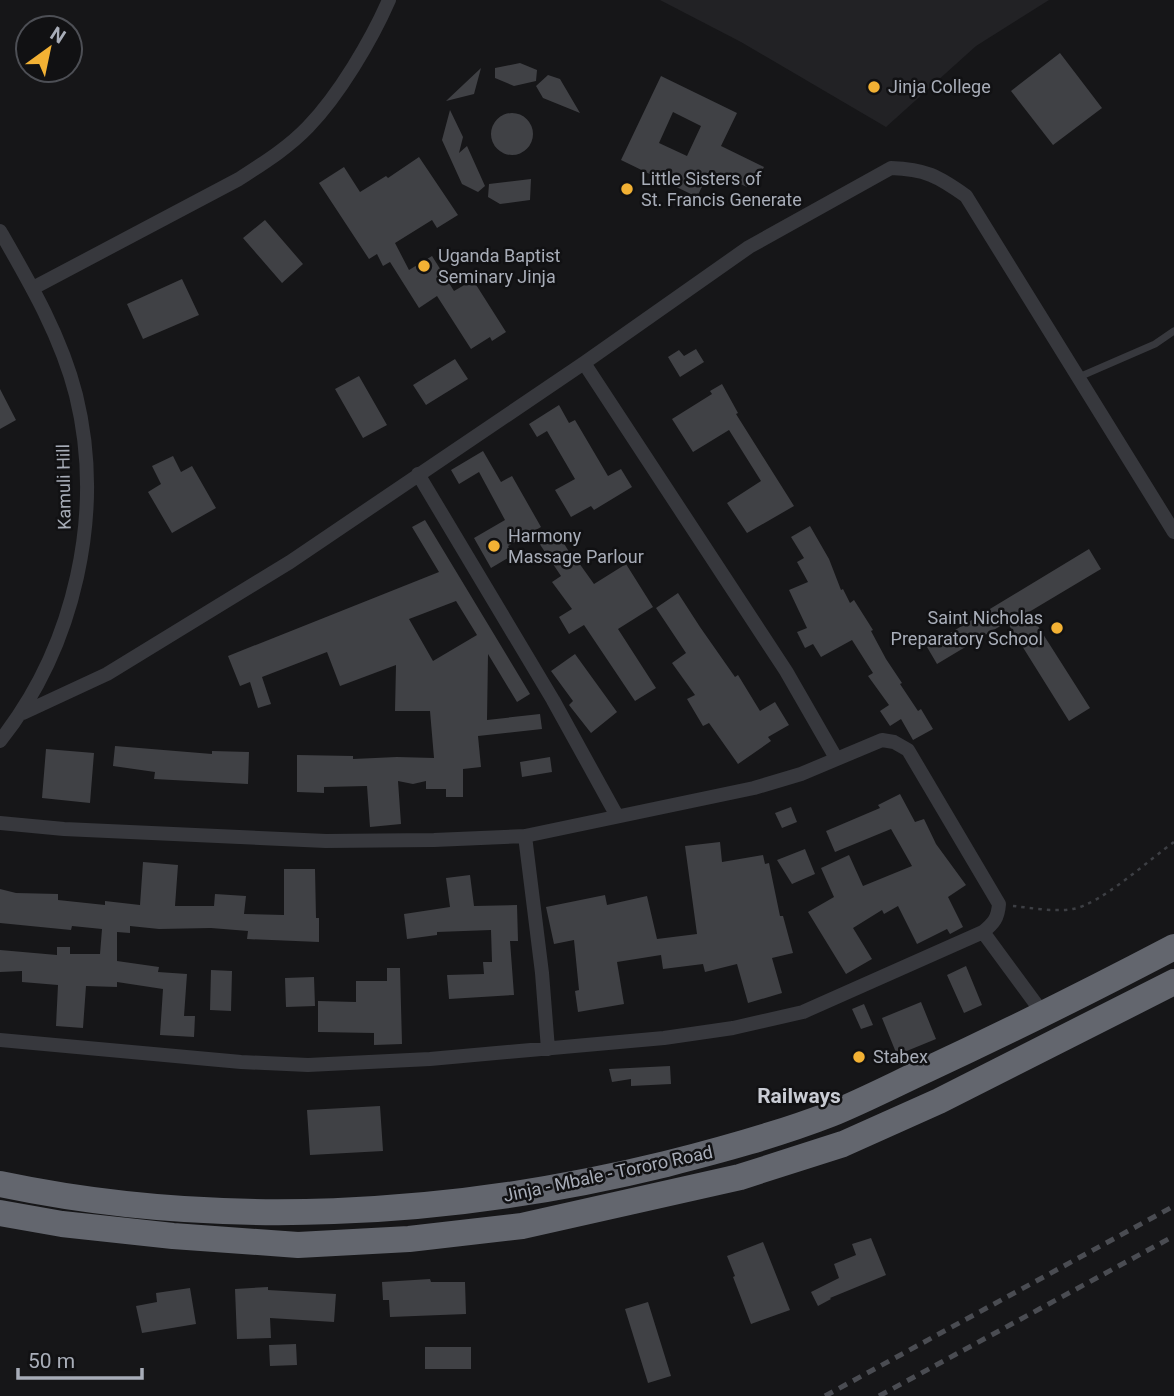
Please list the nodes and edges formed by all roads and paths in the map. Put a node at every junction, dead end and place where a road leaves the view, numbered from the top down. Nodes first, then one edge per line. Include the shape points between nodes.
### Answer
1 (390, 0) edge
2 (0, 232) edge
3 (33, 288) junction
4 (1174, 331) edge
5 (584, 363) junction
6 (1079, 377) junction
7 (418, 474) junction
8 (1174, 532) edge
9 (23, 713) junction
10 (0, 741) edge
11 (836, 758) junction
12 (617, 816) junction
13 (0, 823) edge
14 (525, 836) junction
15 (1174, 842) edge
16 (999, 904) junction
17 (983, 932) junction
18 (1174, 947) edge
19 (1174, 982) edge
20 (1044, 1015) junction
21 (0, 1040) edge
22 (548, 1049) junction
23 (0, 1184) edge
24 (0, 1213) edge

1 - 3 street via 347,76 308,127 278,152 239,179
2 - 3 street, Kamuli Hill
3 - 9 street, Kamuli Hill via 76,396 86,459 86,523 67,617
4 - 6 lane via 1156,344
5 - 6 street via 749,247 891,167 917,169 966,196
5 - 7 street
5 - 11 street via 786,671
6 - 8 street
7 - 9 street via 290,562 107,674
7 - 12 street via 553,699
9 - 10 street, Kamuli Hill
11 - 12 street via 754,788
11 - 16 street via 882,740 908,750
12 - 14 street
13 - 14 street via 326,841
14 - 22 street
15 - 16 path via 1107,892 1074,909
16 - 17 street via 998,916
17 - 20 street
17 - 22 street via 803,1012 733,1028
18 - 20 highway, Jinja - Mbale - Tororo Road
19 - 24 highway, Jinja - Mbale - Tororo Road via 939,1101 843,1144 740,1178 522,1226 298,1245 173,1236
20 - 23 highway, Jinja - Mbale - Tororo Road via 831,1114 722,1150 611,1177 491,1198 302,1211 176,1208
21 - 22 street via 308,1065

